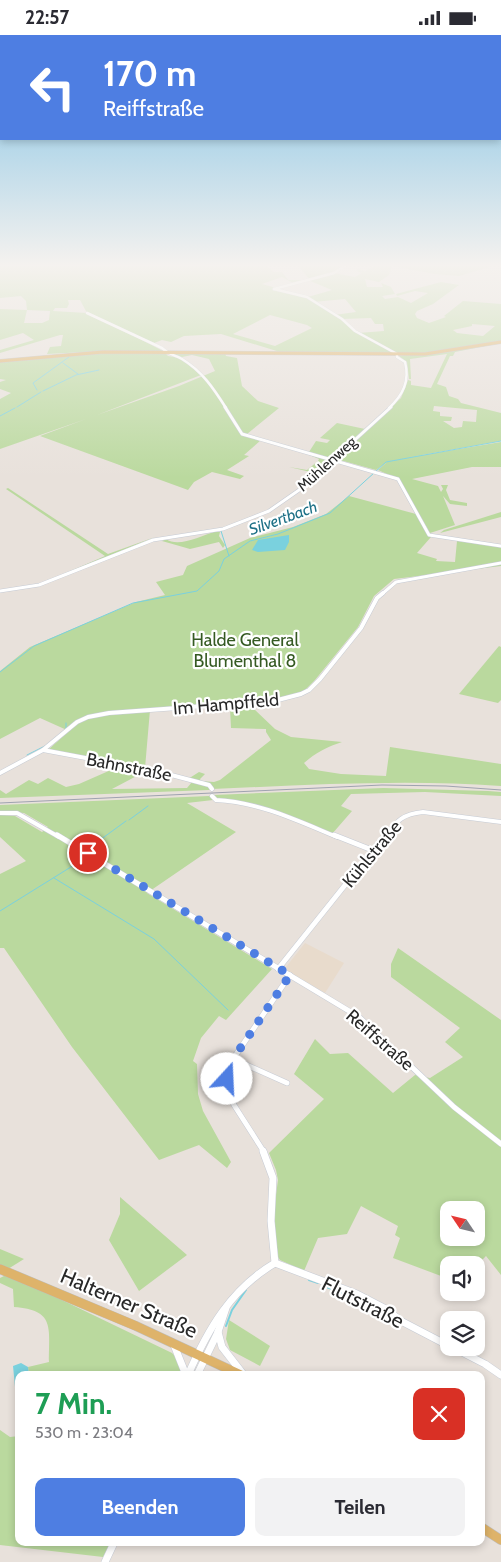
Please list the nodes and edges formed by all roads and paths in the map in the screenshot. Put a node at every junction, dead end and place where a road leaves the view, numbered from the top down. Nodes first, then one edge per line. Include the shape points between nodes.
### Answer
1 (136, 335) edge
2 (363, 335) edge
3 (501, 342) edge
4 (167, 352) junction
5 (397, 354) junction
6 (0, 361) edge
7 (333, 459) junction
8 (501, 546) edge
9 (501, 563) edge
10 (0, 591) edge
11 (43, 750) junction
12 (0, 773) edge
13 (212, 789) dead end
14 (212, 795) dead end
15 (0, 813) edge
16 (501, 822) edge
17 (372, 850) junction
18 (278, 969) junction
19 (290, 975) junction
20 (233, 1059) junction
21 (287, 1083) dead end
22 (501, 1144) edge
23 (275, 1263) junction
24 (1, 1271) edge
25 (227, 1304) junction
26 (218, 1332) junction
27 (172, 1341) junction
28 (440, 1342) edge
29 (197, 1353) junction
30 (469, 1356) edge
31 (206, 1357) junction
32 (186, 1371) edge
33 (189, 1371) edge
34 (199, 1371) edge
35 (234, 1371) edge
36 (239, 1371) edge
37 (501, 1375) edge
38 (485, 1530) edge
39 (501, 1540) edge
40 (113, 1546) edge
41 (105, 1562) edge

1 - 4 street
2 - 5 street
3 - 5 main road via 442,352
4 - 5 main road
4 - 6 main road via 74,353
4 - 7 street via 182,357 211,383 242,434
5 - 7 street, Mühlenweg via 406,362 407,374 400,398
7 - 8 street via 399,480 430,535
7 - 10 street, Mühlenweg via 302,488 254,518 210,532 165,537 39,585
9 - 11 street, Im Hampffeld via 396,582 377,598 361,628 320,679 301,694 274,701 88,717
11 - 12 street, Im Hampffeld
11 - 13 street, Bahnstraße via 170,774 209,785
14 - 17 street via 216,800 238,801 263,808
15 - 18 street, Reiffstraße via 22,815
16 - 17 street, Kühlstraße via 410,813 397,821
17 - 18 street, Kühlstraße
18 - 19 street, Reiffstraße
19 - 20 street
19 - 22 street, Reiffstraße via 358,1017 454,1107
20 - 21 street
20 - 23 street via 227,1075 229,1095 272,1170 274,1196 271,1221
23 - 25 street via 251,1279
23 - 28 street, Flutstraße via 357,1294
24 - 27 main road, Halterner Straße
25 - 26 street
25 - 29 street
26 - 31 street
26 - 36 street via 222,1347
27 - 29 main road, Halterner Straße
27 - 32 street
29 - 31 main road, Halterner Straße
29 - 33 street
30 - 37 street, Flutstraße
31 - 34 street
31 - 35 main road, Halterner Straße
38 - 39 main road
40 - 41 street

